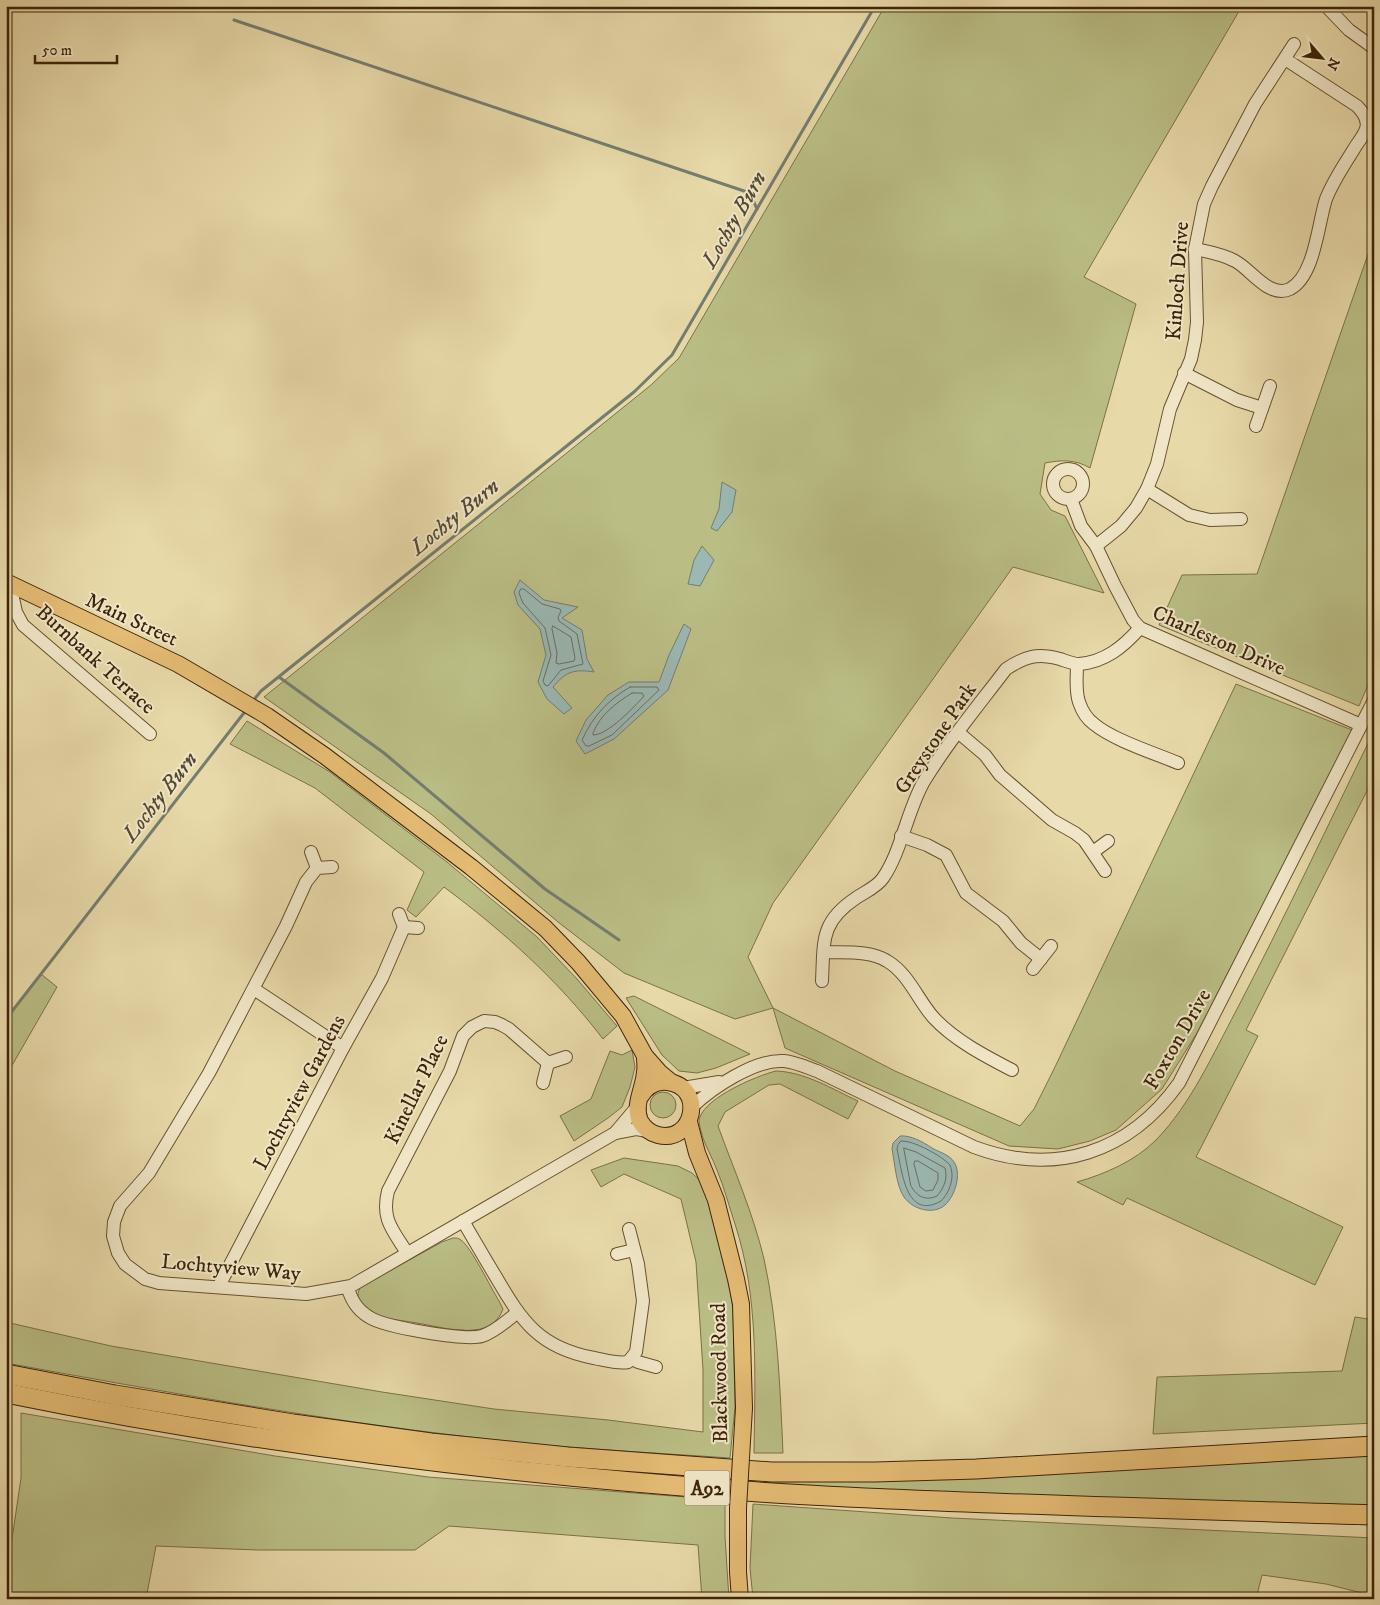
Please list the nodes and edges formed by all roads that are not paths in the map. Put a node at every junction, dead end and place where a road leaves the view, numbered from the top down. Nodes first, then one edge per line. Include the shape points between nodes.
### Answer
1 (1326, 6) edge
2 (1294, 44) dead end
3 (1374, 48) edge
4 (1284, 59) junction
5 (1195, 249) junction
6 (1184, 373) junction
7 (1270, 386) dead end
8 (1262, 408) junction
9 (1256, 426) dead end
10 (1148, 489) junction
11 (1071, 499) dead end
12 (1241, 519) dead end
13 (1096, 546) junction
14 (8, 583) edge
15 (1140, 628) junction
16 (1077, 664) junction
17 (1374, 700) edge
18 (1361, 725) junction
19 (958, 733) junction
20 (150, 734) dead end
21 (1178, 763) dead end
22 (901, 836) junction
23 (1108, 841) dead end
24 (311, 852) dead end
25 (1093, 852) junction
26 (332, 867) dead end
27 (317, 868) junction
28 (1105, 871) dead end
29 (399, 914) dead end
30 (404, 927) junction
31 (418, 928) dead end
32 (1051, 946) dead end
33 (824, 952) junction
34 (822, 981) dead end
35 (254, 989) junction
36 (344, 1048) junction
37 (645, 1056) junction
38 (566, 1057) dead end
39 (548, 1063) junction
40 (1012, 1070) dead end
41 (724, 1081) junction
42 (543, 1083) dead end
43 (677, 1085) junction
44 (639, 1102) junction
45 (691, 1114) junction
46 (648, 1131) junction
47 (615, 1133) junction
48 (665, 1136) junction
49 (697, 1153) junction
50 (463, 1221) junction
51 (630, 1229) dead end
52 (634, 1250) junction
53 (407, 1253) junction
54 (617, 1254) dead end
55 (219, 1286) junction
56 (347, 1287) junction
57 (517, 1313) junction
58 (632, 1359) junction
59 (656, 1367) dead end
60 (6, 1374) edge
61 (47, 1392) junction
62 (6, 1393) edge
63 (1374, 1446) edge
64 (1374, 1515) edge
65 (740, 1599) edge

1 - 3 street via 1349,30
2 - 4 street, Kinloch Drive
4 - 5 street, Kinloch Drive via 1255,104 1212,186 1204,204
4 - 5 street via 1357,106 1366,120 1366,130 1326,198 1304,274 1289,289 1279,291 1223,254
5 - 6 street, Kinloch Drive via 1197,322
6 - 8 street via 1237,400
6 - 10 street, Kinloch Drive via 1170,409
7 - 8 street
8 - 9 street
10 - 12 street via 1195,517
10 - 13 street, Kinloch Drive via 1121,526
11 - 13 street, Charleston Drive via 1081,526
13 - 15 street, Charleston Drive via 1114,586
14 - 20 street, Burnbank Terrace via 23,624
14 - 37 main road, Main Street via 178,664 267,716 325,756 545,928 623,1016
15 - 16 street, Greystone Park via 1109,656
15 - 18 street, Charleston Drive
16 - 19 street, Greystone Park via 1050,657 1034,656 1020,660 1006,669
16 - 21 street via 1076,691 1085,715 1092,723 1103,731
17 - 18 street, Foxton Drive
18 - 41 street, Foxton Drive via 1179,1084 1150,1118 1115,1141 1082,1155 1031,1160 1009,1158 974,1147 795,1062 771,1062
19 - 22 street, Greystone Park via 923,784
19 - 25 street via 985,754 1000,775 1052,820 1075,832
22 - 32 street via 946,855 966,893 1003,921 1037,964
22 - 33 street, Greystone Park via 884,878 847,904 828,925
23 - 25 street
24 - 27 street
25 - 28 street
26 - 27 street
27 - 35 street, Lochtyview Way via 306,882
29 - 30 street
30 - 31 street
30 - 36 street, Lochtyview Gardens via 382,978
33 - 34 street, Greystone Park
33 - 40 street via 876,956 888,961 947,1030
35 - 36 street
35 - 55 street, Lochtyview Way via 209,1073 149,1173 120,1206 113,1229 118,1253 125,1264 145,1279 159,1283
36 - 55 street, Lochtyview Gardens
37 - 43 main road, Main Street via 660,1073
37 - 44 main road
38 - 39 street
39 - 42 street
39 - 53 street, Kinellar Place via 509,1029 495,1022 476,1024 463,1036 450,1071 388,1191 385,1205 388,1222
41 - 43 street, Foxton Drive
41 - 45 street, Foxton Drive
43 - 44 main road via 664,1081 649,1086
43 - 45 main road via 689,1096
44 - 46 main road via 640,1120
44 - 47 street, Lochtyview Way
45 - 48 main road via 679,1132
45 - 49 main road, Blackwood Road
46 - 47 street, Lochtyview Way
46 - 48 main road
47 - 50 street, Lochtyview Way
48 - 49 main road
49 - 65 main road, Blackwood Road, bridge via 716,1200 741,1304 744,1408 738,1508
50 - 53 street, Lochtyview Way
50 - 57 street
51 - 52 street
52 - 54 street
52 - 58 street via 643,1301 636,1352
53 - 56 street, Lochtyview Way
55 - 56 street, Lochtyview Way via 306,1294
56 - 57 street via 354,1304 370,1318 392,1325 469,1338 493,1331
57 - 58 street via 532,1329 558,1347 621,1364
58 - 59 street
60 - 61 highway, A92
61 - 62 highway, A92
61 - 63 highway, A92 via 431,1443 772,1472 976,1469
61 - 64 highway, A92 via 125,1416 351,1452 568,1476 759,1492 997,1504

